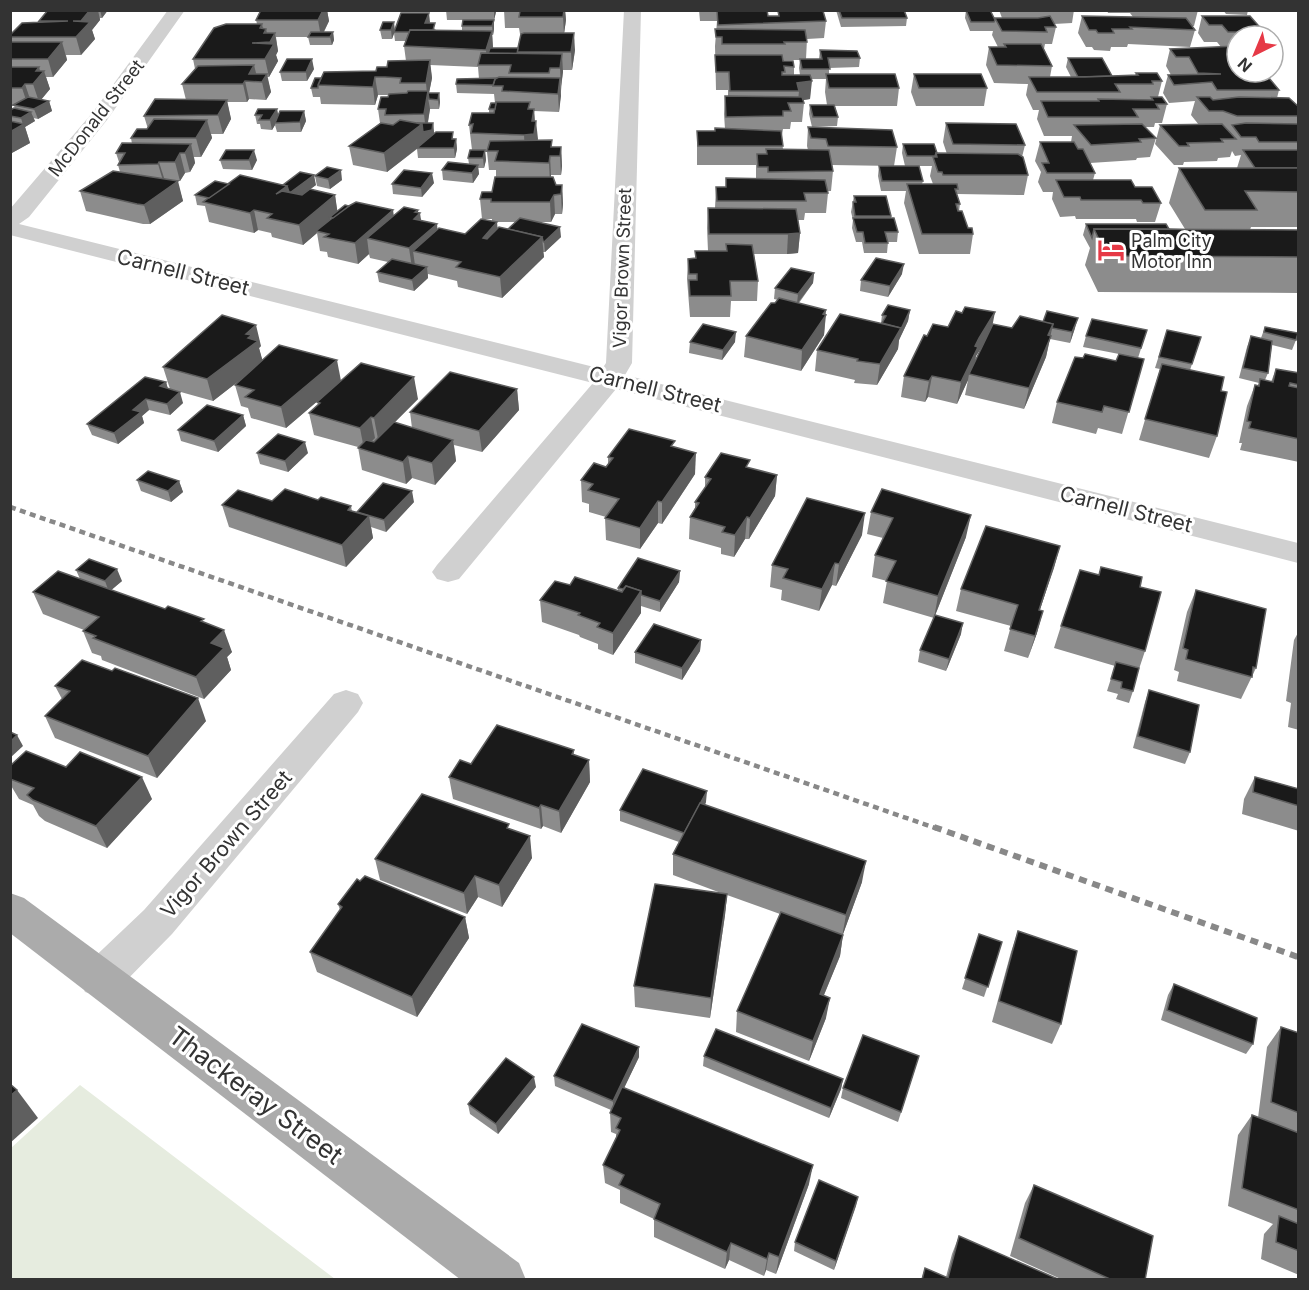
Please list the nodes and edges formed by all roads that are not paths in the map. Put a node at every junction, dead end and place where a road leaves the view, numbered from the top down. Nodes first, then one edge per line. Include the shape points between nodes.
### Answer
1 (177, 10) edge
2 (633, 10) edge
3 (10, 220) edge
4 (10, 228) edge
5 (610, 378) junction
6 (1299, 553) edge
7 (448, 572) dead end
8 (346, 704) dead end
9 (10, 910) edge
10 (100, 979) junction
11 (502, 1280) edge

1 - 3 street, McDonald Street via 100,116
2 - 5 street, Vigor Brown Street via 619,363
4 - 5 street, Carnell Street
5 - 6 street, Carnell Street
5 - 7 street, Vigor Brown Street
8 - 10 street, Vigor Brown Street via 159,922
9 - 10 main road, Thackeray Street
10 - 11 main road, Thackeray Street

